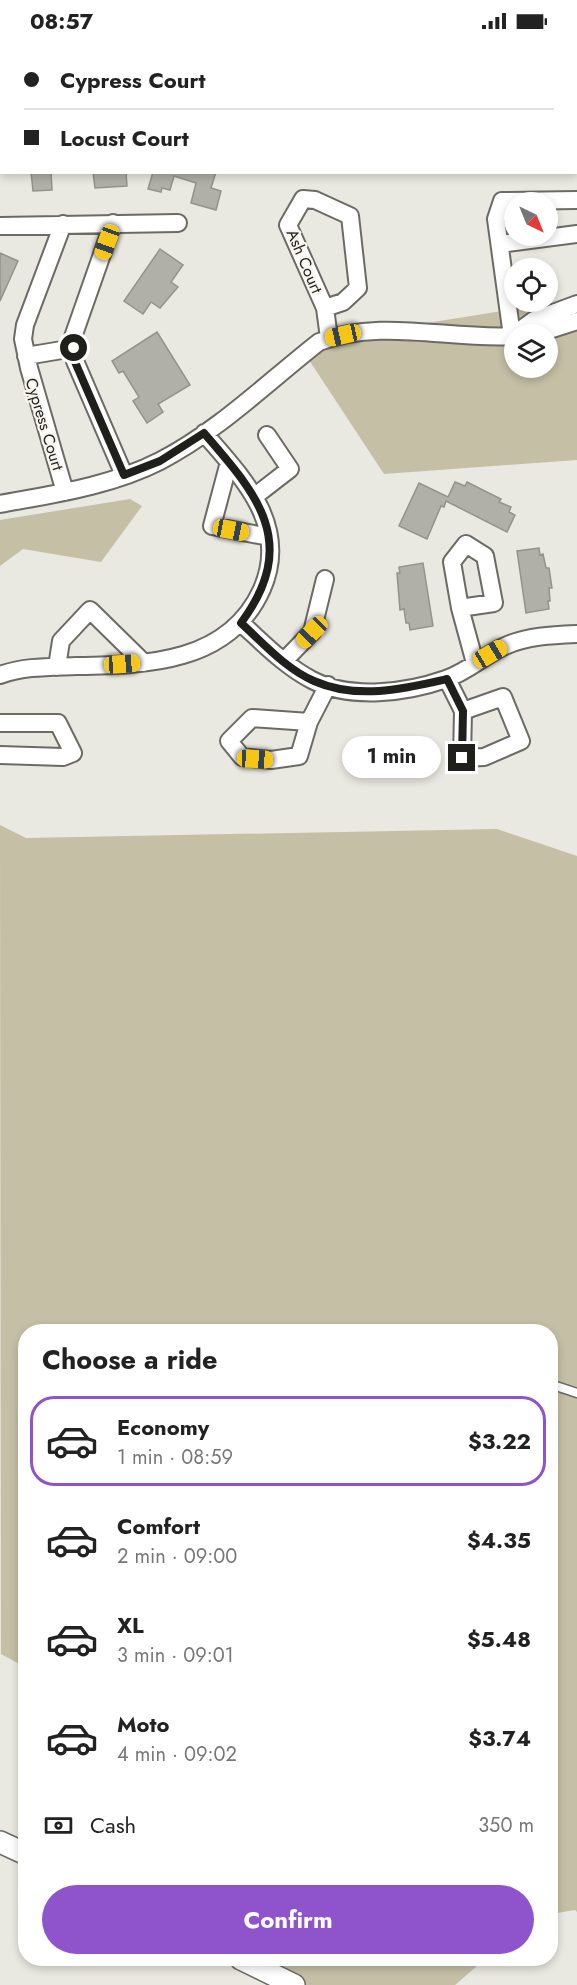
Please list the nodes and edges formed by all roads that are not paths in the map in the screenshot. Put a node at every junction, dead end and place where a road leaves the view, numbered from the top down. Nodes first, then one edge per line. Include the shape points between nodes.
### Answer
1 (577, 200) edge
2 (113, 223) junction
3 (178, 223) dead end
4 (63, 224) junction
5 (0, 226) edge
6 (577, 234) edge
7 (500, 244) junction
8 (577, 304) edge
9 (325, 308) junction
10 (577, 321) edge
11 (512, 324) edge
12 (529, 324) edge
13 (558, 327) edge
14 (504, 335) edge
15 (329, 338) junction
16 (74, 348) junction
17 (26, 356) junction
18 (204, 433) junction
19 (267, 435) dead end
20 (229, 462) junction
21 (124, 475) junction
22 (65, 492) junction
23 (255, 496) junction
24 (0, 504) edge
25 (269, 537) junction
26 (324, 579) dead end
27 (460, 608) dead end
28 (241, 623) junction
29 (577, 634) edge
30 (284, 661) junction
31 (144, 663) junction
32 (475, 663) junction
33 (57, 667) junction
34 (0, 675) edge
35 (447, 679) junction
36 (328, 685) junction
37 (463, 711) dead end
38 (309, 722) dead end
39 (0, 723) edge
40 (0, 755) edge
41 (558, 1387) edge
42 (577, 1394) edge
43 (0, 1842) edge
44 (18, 1850) edge
45 (255, 1966) edge
46 (294, 1985) edge

1 - 7 street via 502,201 496,219
2 - 3 street
2 - 4 street
2 - 16 street via 73,337
4 - 5 street
4 - 17 street, Cypress Court via 25,325 22,339
6 - 7 street
7 - 11 street
8 - 12 street
9 - 9 street, Ash Court via 288,225 303,200 315,200 350,216 358,288 343,302
9 - 15 street, Ash Court
10 - 13 street
14 - 15 street via 396,330
15 - 18 street
16 - 17 street, Cypress Court
16 - 21 street via 75,362
17 - 22 street, Cypress Court
18 - 20 street
18 - 21 street via 160,461
19 - 23 street via 290,469
20 - 23 street
20 - 25 street via 212,526
21 - 22 street
22 - 24 street
23 - 25 street
25 - 28 street via 265,582
26 - 30 street via 312,632
27 - 32 street
28 - 30 street
28 - 31 street via 207,647
29 - 32 street via 522,640
30 - 36 street via 313,681
31 - 33 street
31 - 33 street via 90,610 61,641
32 - 35 street
33 - 34 street via 32,667
35 - 36 street via 384,691
35 - 37 street
36 - 38 street
39 - 40 street via 58,723 73,753 63,757
41 - 42 lane
43 - 44 street
45 - 46 street

